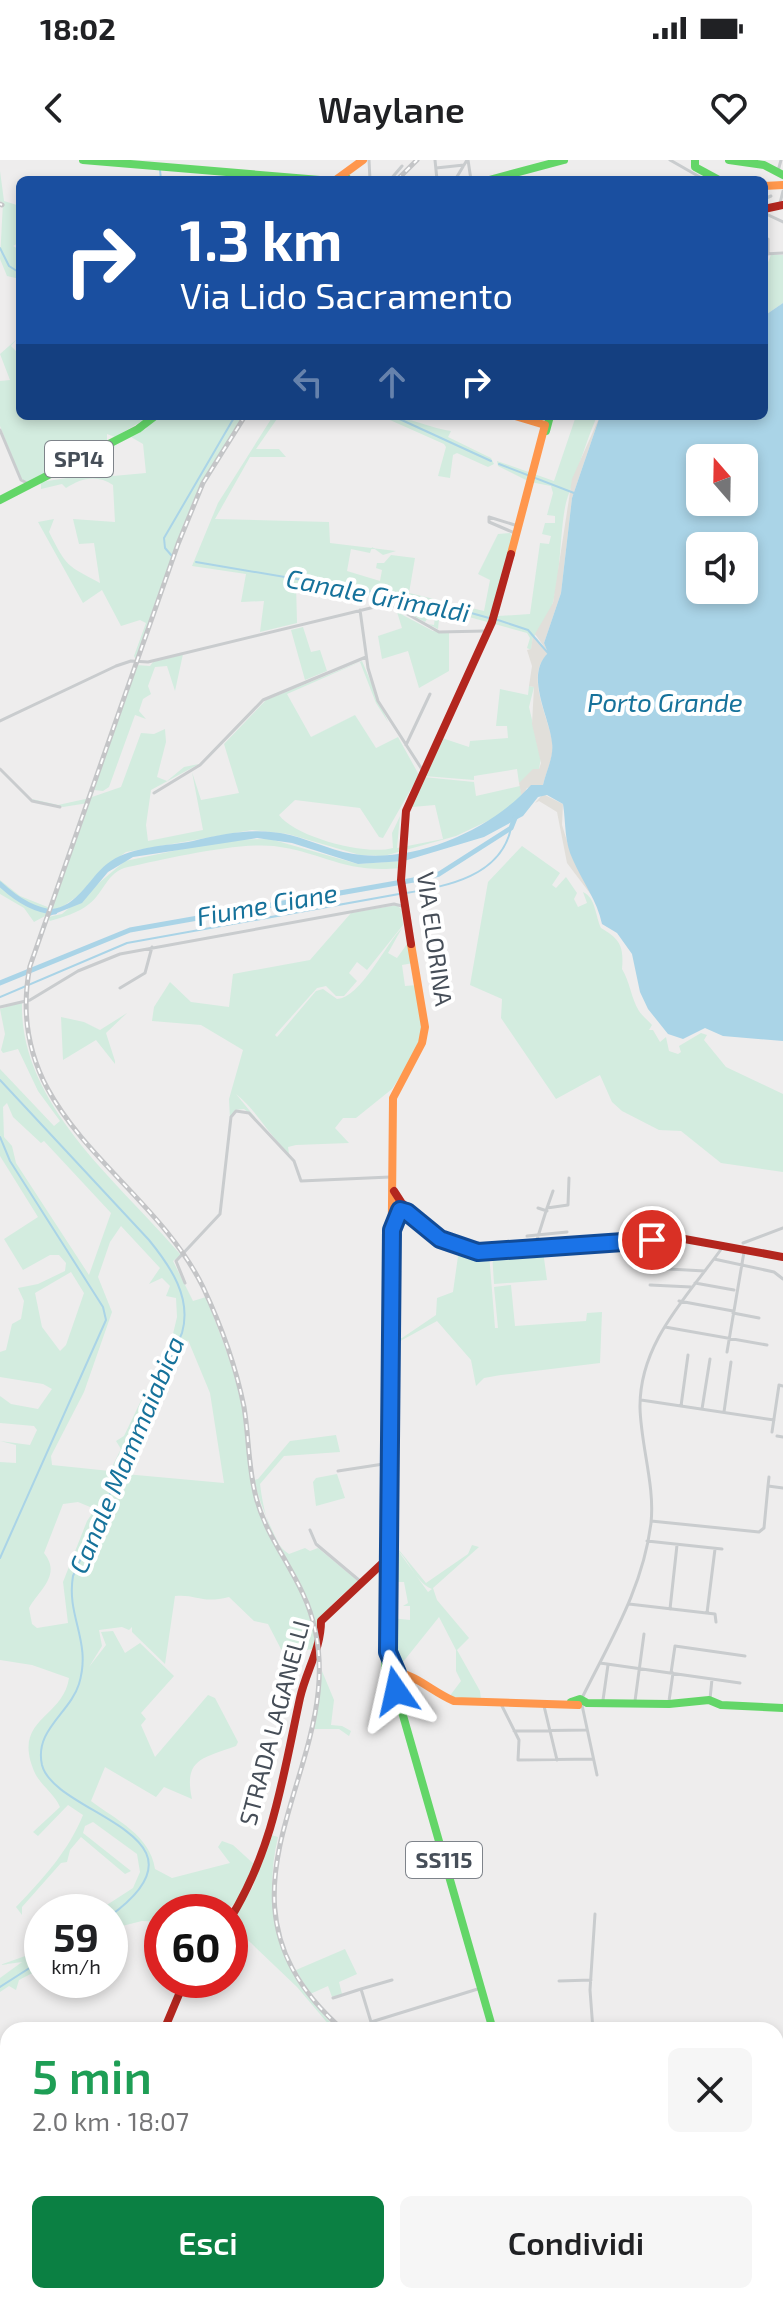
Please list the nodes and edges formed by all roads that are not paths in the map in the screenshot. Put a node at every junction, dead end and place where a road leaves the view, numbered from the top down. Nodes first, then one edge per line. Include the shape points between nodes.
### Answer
1 (83, 160) edge
2 (435, 160) edge
3 (564, 160) edge
4 (670, 160) edge
5 (695, 160) edge
6 (733, 160) edge
7 (781, 160) edge
8 (104, 161) edge
9 (362, 161) edge
10 (466, 162) edge
11 (402, 166) dead end
12 (436, 168) junction
13 (781, 170) edge
14 (262, 176) edge
15 (341, 176) edge
16 (393, 176) edge
17 (437, 176) edge
18 (504, 176) edge
19 (698, 176) edge
20 (712, 176) edge
21 (783, 188) edge
22 (771, 196) dead end
23 (768, 203) edge
24 (781, 205) edge
25 (145, 420) edge
26 (149, 420) edge
27 (521, 420) edge
28 (544, 425) edge
29 (0, 430) edge
30 (27, 483) junction
31 (0, 498) edge
32 (515, 531) junction
33 (360, 610) junction
34 (492, 623) junction
35 (366, 657) junction
36 (430, 694) dead end
37 (0, 721) edge
38 (406, 745) junction
39 (0, 769) edge
40 (423, 771) junction
41 (154, 793) dead end
42 (60, 807) dead end
43 (409, 928) junction
44 (152, 947) junction
45 (120, 988) dead end
46 (0, 1007) edge
47 (411, 1068) dead end
48 (394, 1091) junction
49 (392, 1177) junction
50 (569, 1178) dead end
51 (553, 1191) dead end
52 (398, 1206) junction
53 (538, 1208) dead end
54 (547, 1210) junction
55 (783, 1228) edge
56 (567, 1232) dead end
57 (539, 1235) junction
58 (527, 1236) dead end
59 (728, 1246) junction
60 (746, 1246) junction
61 (534, 1249) junction
62 (783, 1257) edge
63 (714, 1259) junction
64 (743, 1265) junction
65 (650, 1268) dead end
66 (705, 1271) junction
67 (783, 1279) edge
68 (185, 1283) dead end
69 (695, 1283) junction
70 (650, 1285) dead end
71 (691, 1287) junction
72 (735, 1290) junction
73 (679, 1301) junction
74 (733, 1312) junction
75 (759, 1318) dead end
76 (665, 1327) junction
77 (729, 1338) junction
78 (767, 1345) dead end
79 (727, 1352) dead end
80 (688, 1355) dead end
81 (710, 1359) dead end
82 (731, 1362) dead end
83 (781, 1386) edge
84 (641, 1400) junction
85 (681, 1406) junction
86 (702, 1409) junction
87 (724, 1412) junction
88 (774, 1420) junction
89 (772, 1432) dead end
90 (777, 1436) dead end
91 (783, 1437) edge
92 (390, 1463) junction
93 (338, 1471) dead end
94 (769, 1477) dead end
95 (768, 1486) junction
96 (783, 1488) edge
97 (651, 1521) junction
98 (310, 1530) dead end
99 (647, 1541) junction
100 (677, 1544) junction
101 (715, 1548) junction
102 (722, 1549) dead end
103 (389, 1557) junction
104 (360, 1581) junction
105 (629, 1604) junction
106 (670, 1609) junction
107 (707, 1613) junction
108 (716, 1622) dead end
109 (644, 1634) dead end
110 (745, 1656) dead end
111 (600, 1663) junction
112 (608, 1664) junction
113 (639, 1668) junction
114 (672, 1673) junction
115 (393, 1674) junction
116 (712, 1679) junction
117 (740, 1683) dead end
118 (603, 1700) dead end
119 (635, 1701) dead end
120 (669, 1701) dead end
121 (707, 1701) junction
122 (500, 1702) junction
123 (543, 1702) junction
124 (580, 1703) junction
125 (783, 1708) edge
126 (586, 1730) junction
127 (514, 1731) junction
128 (550, 1731) junction
129 (593, 1759) junction
130 (557, 1760) junction
131 (597, 1775) dead end
132 (245, 1894) edge
133 (595, 1914) dead end
134 (392, 1980) dead end
135 (591, 1980) junction
136 (559, 1981) dead end
137 (481, 1988) junction
138 (361, 1989) junction
139 (177, 1998) edge
140 (333, 1998) dead end
141 (167, 2022) edge
142 (491, 2022) edge
143 (593, 2022) edge

1 - 8 main road
2 - 12 street
3 - 18 main road
4 - 19 street
5 - 20 main road via 695,167
6 - 13 main road
7 - 13 street
8 - 14 main road
9 - 15 main road
10 - 12 street
11 - 16 street
12 - 17 street
21 - 24 street
22 - 23 street
25 - 30 main road, SP14
26 - 31 main road, SP14
27 - 28 main road
28 - 32 main road, VIA ELORINA
29 - 30 street
30 - 31 main road, SP14
32 - 32 street via 489,517 489,522
32 - 34 main road, VIA ELORINA
33 - 34 street via 389,605 439,632
33 - 35 street
33 - 37 street via 116,666
34 - 40 main road, VIA ELORINA
35 - 38 street via 381,707
35 - 41 street via 263,700 200,765
36 - 38 street
38 - 40 street
39 - 42 street via 32,801
40 - 43 main road, VIA ELORINA via 408,803 403,845 401,880
43 - 44 street via 397,904
43 - 48 main road, VIA ELORINA via 425,1027 422,1043
44 - 45 street via 145,973
44 - 46 street via 105,959 30,1000
47 - 48 street
48 - 49 main road, VIA ELORINA
49 - 52 main road, VIA ELORINA
49 - 68 street via 301,1181 294,1161 249,1113 236,1111 231,1117 220,1214 176,1261
50 - 54 street via 568,1205
51 - 54 street
52 - 61 main road via 462,1249
52 - 92 main road via 392,1223
53 - 54 street
54 - 57 street
55 - 60 street
56 - 57 street
57 - 58 street
57 - 61 street
59 - 60 main road
59 - 61 main road via 679,1238
59 - 63 street
60 - 62 main road
60 - 64 street
63 - 64 street
63 - 66 street
64 - 67 street
64 - 72 street
65 - 66 street
66 - 69 street
69 - 71 street
69 - 72 street
70 - 71 street
71 - 73 street
72 - 74 street
73 - 74 street
73 - 76 street
74 - 75 street
74 - 77 street
76 - 77 street
76 - 84 street via 649,1356
77 - 78 street
77 - 79 street
80 - 85 street
81 - 86 street
82 - 87 street
83 - 88 street
84 - 85 street
84 - 97 street
85 - 86 street
86 - 87 street
87 - 88 street
88 - 89 street
90 - 91 street
92 - 93 street
92 - 103 main road
94 - 95 street
95 - 96 street
95 - 97 street via 759,1532
97 - 99 street
98 - 104 street via 316,1544
99 - 100 street
99 - 105 street
100 - 101 street
100 - 106 street
101 - 102 street
101 - 107 street
103 - 104 main road, STRADA LAGANELLI
103 - 115 main road via 388,1656
104 - 132 main road, STRADA LAGANELLI via 321,1621 321,1640 301,1694 288,1763
105 - 106 street
105 - 111 street
106 - 107 street
107 - 108 street via 717,1616
109 - 113 street
110 - 114 street via 675,1646
111 - 112 street
111 - 124 street
112 - 113 street
112 - 118 street
113 - 114 street
113 - 119 street
114 - 116 street
114 - 120 street
115 - 122 main road via 420,1678 454,1701
115 - 137 main road, SS115
116 - 117 street
116 - 121 street
121 - 124 main road
121 - 125 main road
122 - 123 main road
122 - 127 street
123 - 124 main road
123 - 128 street
124 - 126 street
126 - 128 street
126 - 129 street
127 - 128 street
127 - 130 street via 518,1760
128 - 130 street
129 - 130 street
129 - 131 street
133 - 135 street
134 - 138 street
135 - 136 street
135 - 143 street
137 - 138 street via 371,2022
137 - 142 main road, SS115
138 - 140 street
139 - 141 main road

